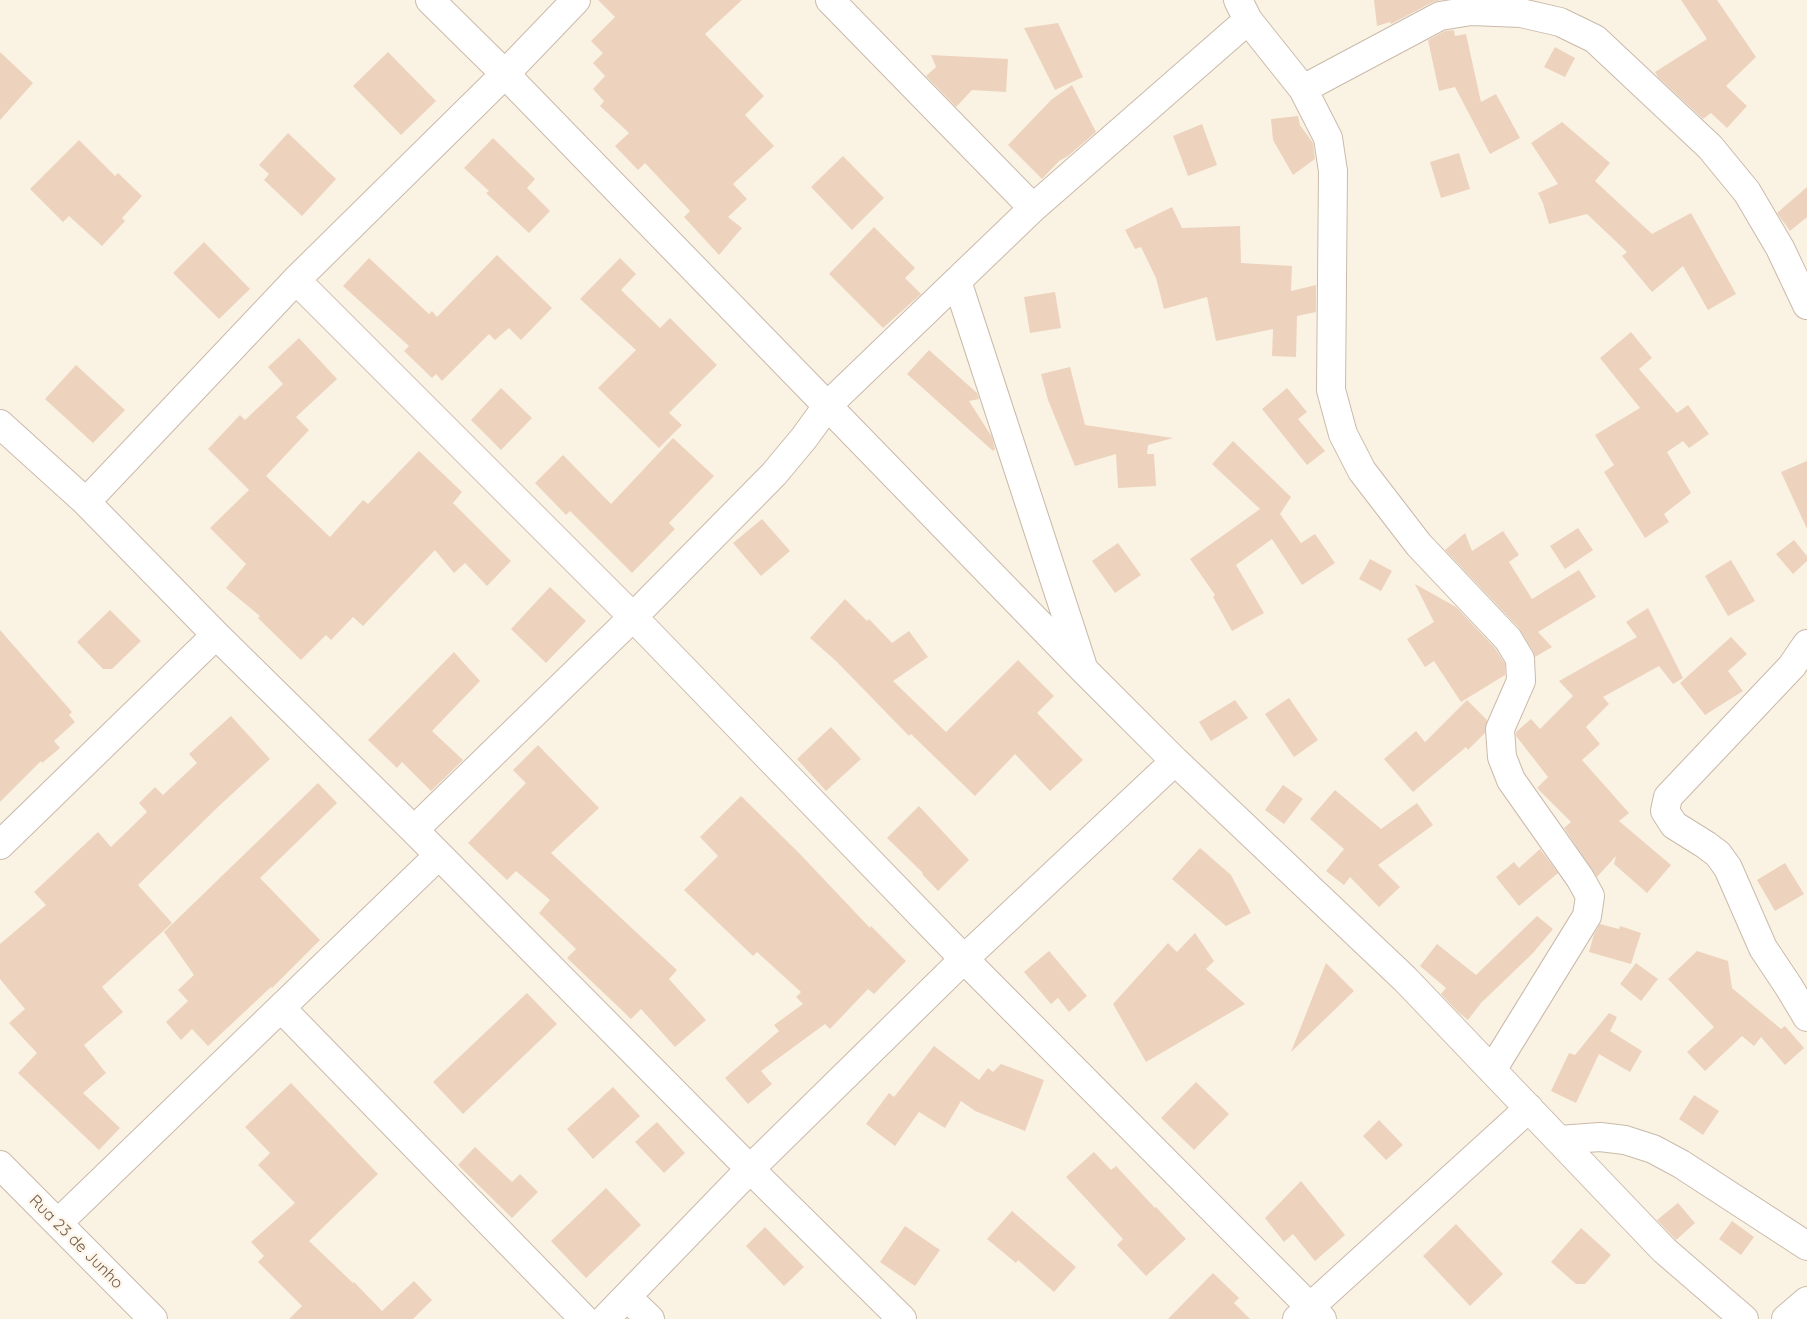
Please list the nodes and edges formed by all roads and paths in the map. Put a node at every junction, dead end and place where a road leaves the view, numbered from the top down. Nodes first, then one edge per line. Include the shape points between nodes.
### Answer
1 (430, 0) edge
2 (576, 0) edge
3 (830, 0) edge
4 (1243, 10) edge
5 (505, 74) junction
6 (1303, 89) junction
7 (1033, 208) junction
8 (296, 280) junction
9 (957, 281) junction
10 (1807, 306) edge
11 (828, 405) junction
12 (0, 424) edge
13 (86, 502) junction
14 (633, 617) junction
15 (216, 635) junction
16 (1807, 644) edge
17 (1084, 670) junction
18 (1175, 760) junction
19 (414, 830) junction
20 (0, 845) edge
21 (438, 856) junction
22 (964, 959) junction
23 (280, 1008) junction
24 (1807, 1017) edge
25 (1492, 1070) junction
26 (1529, 1108) junction
27 (1559, 1140) junction
28 (0, 1165) edge
29 (750, 1169) junction
30 (58, 1223) junction
31 (1807, 1246) edge
32 (627, 1296) junction
33 (1807, 1300) edge
34 (1310, 1315) edge
35 (152, 1319) edge
36 (584, 1319) edge
37 (605, 1319) edge
38 (650, 1319) edge
39 (902, 1319) edge
40 (1744, 1319) edge
41 (1786, 1319) edge

1 - 5 street
2 - 5 street
3 - 7 street
4 - 6 street
4 - 7 street
5 - 8 street
5 - 11 street
6 - 10 street via 1440,16 1471,11 1521,13 1560,22 1595,39 1710,148 1747,192 1780,248
6 - 25 street via 1328,138 1333,171 1331,390 1343,434 1362,471 1419,544 1508,639 1520,658 1520,681 1500,729 1502,757 1511,780 1590,896 1587,916
7 - 9 street
8 - 13 street
8 - 14 street
9 - 11 street
9 - 17 street
11 - 14 street via 774,474
11 - 17 street
12 - 13 street
13 - 15 street
14 - 19 street
14 - 22 street
15 - 19 street
15 - 20 street
16 - 24 street via 1792,666 1668,797 1665,811 1674,825 1718,854 1728,868 1763,948
17 - 18 street
18 - 22 street
18 - 25 street via 1405,979
19 - 21 street
21 - 23 street
21 - 29 street
22 - 29 street
22 - 34 street
23 - 30 street
23 - 36 street
25 - 26 street
26 - 27 street
26 - 34 street
27 - 31 street via 1600,1137 1625,1140 1653,1149
27 - 40 street via 1664,1250
28 - 30 street, Rua 23 de Junho
29 - 32 street
29 - 39 street
30 - 35 street, Rua 23 de Junho
32 - 37 street
32 - 38 street
33 - 41 street

